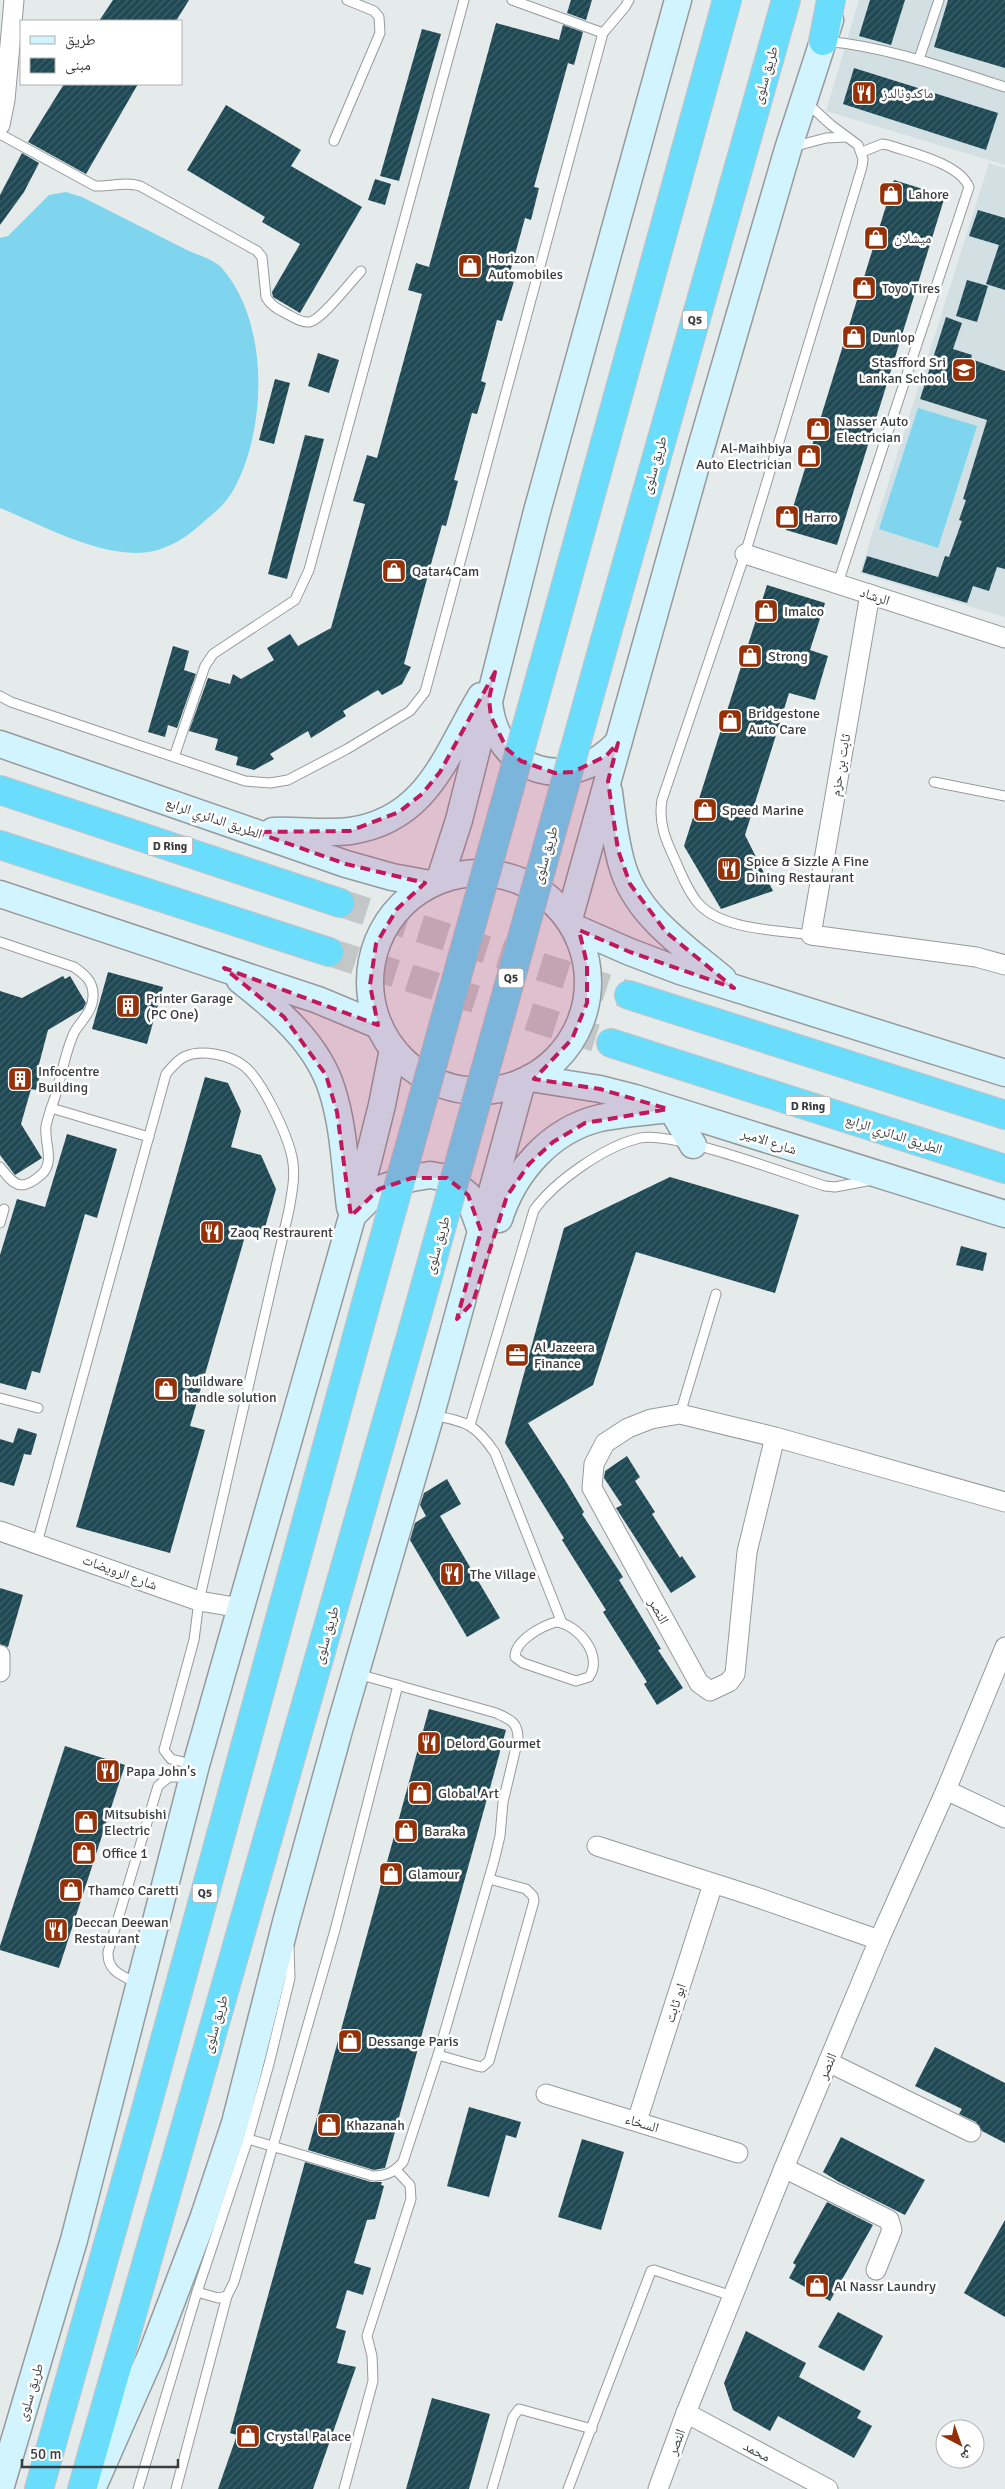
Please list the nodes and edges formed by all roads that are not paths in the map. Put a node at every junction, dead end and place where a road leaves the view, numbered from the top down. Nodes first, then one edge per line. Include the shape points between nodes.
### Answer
1 (14, 0) edge
2 (347, 0) edge
3 (464, 0) edge
4 (512, 0) edge
5 (629, 0) edge
6 (678, 0) edge
7 (727, 0) edge
8 (786, 0) edge
9 (831, 0) edge
10 (837, 0) edge
11 (939, 0) edge
12 (603, 33) junction
13 (823, 41) junction
14 (919, 59) junction
15 (1005, 87) edge
16 (804, 100) junction
17 (0, 125) edge
18 (0, 134) edge
19 (846, 137) junction
20 (334, 141) dead end
21 (788, 149) junction
22 (862, 152) junction
23 (361, 270) dead end
24 (746, 554) junction
25 (838, 584) junction
26 (870, 594) junction
27 (1005, 638) edge
28 (495, 672) junction
29 (0, 696) edge
30 (489, 699) junction
31 (618, 743) junction
32 (0, 744) edge
33 (174, 757) junction
34 (608, 781) junction
35 (934, 782) dead end
36 (0, 790) edge
37 (1005, 796) edge
38 (255, 832) junction
39 (0, 844) edge
40 (435, 882) junction
41 (0, 894) edge
42 (340, 903) tunnel mouth
43 (572, 924) junction
44 (811, 936) junction
45 (0, 942) edge
46 (329, 952) tunnel mouth
47 (1005, 964) edge
48 (224, 968) junction
49 (734, 988) junction
50 (629, 994) tunnel mouth
51 (378, 1025) junction
52 (611, 1043) tunnel mouth
53 (393, 1049) junction
54 (1005, 1073) edge
55 (526, 1080) junction
56 (51, 1108) junction
57 (670, 1109) junction
58 (1005, 1115) edge
59 (149, 1137) junction
60 (693, 1145) junction
61 (0, 1167) edge
62 (1005, 1170) edge
63 (885, 1177) junction
64 (4, 1209) dead end
65 (1005, 1214) edge
66 (351, 1216) junction
67 (0, 1223) edge
68 (481, 1230) junction
69 (716, 1294) dead end
70 (457, 1319) junction
71 (0, 1398) edge
72 (38, 1408) dead end
73 (431, 1414) junction
74 (680, 1414) junction
75 (470, 1425) junction
76 (775, 1438) junction
77 (1005, 1502) edge
78 (0, 1531) edge
79 (37, 1542) junction
80 (199, 1601) junction
81 (241, 1608) junction
82 (562, 1622) junction
83 (1005, 1647) edge
84 (0, 1655) edge
85 (0, 1672) edge
86 (355, 1674) junction
87 (398, 1685) junction
88 (195, 1771) junction
89 (946, 1790) junction
90 (1005, 1818) edge
91 (597, 1846) dead end
92 (489, 1879) junction
93 (713, 1884) junction
94 (286, 1922) junction
95 (879, 1940) junction
96 (140, 1985) junction
97 (438, 2055) junction
98 (828, 2062) junction
99 (546, 2094) dead end
100 (637, 2121) junction
101 (971, 2132) dead end
102 (248, 2139) junction
103 (273, 2147) junction
104 (738, 2153) dead end
105 (784, 2168) junction
106 (396, 2170) junction
107 (876, 2270) dead end
108 (197, 2292) junction
109 (226, 2296) junction
110 (732, 2296) junction
111 (686, 2414) junction
112 (592, 2429) junction
113 (0, 2489) edge
114 (39, 2489) edge
115 (82, 2489) edge
116 (92, 2489) edge
117 (138, 2489) edge
118 (176, 2489) edge
119 (344, 2489) edge
120 (492, 2489) edge
121 (568, 2489) edge
122 (658, 2489) edge
123 (828, 2489) edge

1 - 17 street
2 - 20 lane via 374,11 381,25
3 - 33 lane via 309,570 295,600 212,654
4 - 12 lane
5 - 12 lane
6 - 28 main road
7 - 114 highway, Q5, bridge
8 - 115 highway, طريق سلوى / Q5, bridge via 417,1316
9 - 13 highway
10 - 13 main road
11 - 14 lane
12 - 33 lane via 425,692 410,711 288,780 245,782
13 - 14 lane via 854,44
13 - 16 main road
14 - 15 lane
16 - 19 lane
16 - 21 main road
18 - 23 lane via 95,186 126,183 140,186 257,251 262,257 266,297 270,303 304,322 310,322 321,314
19 - 21 lane via 826,138
19 - 22 lane
21 - 31 main road
22 - 24 lane via 862,167
22 - 25 lane via 882,144 888,145 954,168 965,178 968,187
24 - 25 street, الرشاد
24 - 44 lane via 659,816 669,849 686,884 699,904 712,915 729,922
25 - 26 street, الرشاد
26 - 27 street, الرشاد
26 - 44 street, ثابت بن حزم
28 - 30 main road
28 - 38 main road via 440,772 422,794 399,812 350,831
29 - 33 lane
30 - 31 main road via 491,718 507,749 537,769 573,772 606,756
30 - 40 main road via 459,820
31 - 34 main road
32 - 38 main road, الطريق الدائري الرابع
34 - 43 main road
34 - 49 main road via 622,865 636,895 666,932
35 - 37 lane
36 - 42 highway, D Ring
38 - 40 main road, الطريق الدائري الرابع via 392,877
39 - 46 highway
40 - 43 main road via 467,873 502,874 528,884 550,899
40 - 51 main road via 412,895 397,909 376,944 370,985
41 - 48 main road
43 - 49 main road via 630,952
43 - 55 main road via 583,946 587,964 587,1003 572,1039 546,1068
44 - 47 street
45 - 56 lane via 74,967 84,973 94,993 92,1004 74,1034
48 - 51 main road via 318,1000
48 - 66 main road via 284,1017 326,1074 337,1112
49 - 54 main road
50 - 58 highway
51 - 53 main road
52 - 62 highway, الطريق الدائري الرابع / D Ring
53 - 55 main road via 412,1069 437,1083 465,1090 494,1090
53 - 66 main road, طريق سلوى via 382,1106
55 - 57 main road, شارع الامير via 600,1089
55 - 68 main road
56 - 59 lane
56 - 61 lane via 46,1134 49,1159 42,1174 20,1186 12,1182
57 - 60 main road
57 - 63 main road, شارع الامير
57 - 70 main road via 585,1123 553,1142 532,1160 507,1196 472,1302
59 - 79 lane
59 - 80 lane via 166,1074 185,1056 217,1055 246,1067 266,1096 292,1157 294,1179 289,1210
60 - 63 lane via 825,1186
60 - 75 lane via 661,1138 640,1138 581,1166 544,1195 528,1224
63 - 65 main road, شارع الامير
64 - 67 lane
66 - 68 main road via 379,1189 430,1175 447,1178 468,1195
66 - 81 main road, طريق سلوى
68 - 70 main road
69 - 74 lane
70 - 73 main road
71 - 72 lane
73 - 75 lane
73 - 86 main road
74 - 76 street, النصر
74 - 76 street, النصر via 628,1428 605,1443 594,1464 592,1488 699,1683 710,1691 729,1682 735,1674 747,1552
75 - 82 lane via 495,1453
76 - 77 street, النصر
78 - 79 street, شارع الرويضات
79 - 80 street, شارع الرويضات
80 - 81 street, شارع الرويضات
80 - 88 lane via 194,1640 164,1750 171,1759
81 - 88 main road, طريق سلوى
82 - 82 lane via 546,1625 529,1636 518,1647 515,1656 523,1663 583,1681 593,1672 589,1647
83 - 89 street, النصر
84 - 85 street
86 - 87 lane
86 - 94 main road
87 - 92 lane via 496,1713 514,1721 518,1729 500,1817 500,1836
87 - 103 lane via 335,1930
88 - 96 main road, طريق سلوى
88 - 96 lane via 170,1776 158,1786 108,1952 109,1963 116,1973
89 - 90 street
89 - 95 street, النصر
91 - 93 street
92 - 97 lane
92 - 97 lane via 526,1889 534,1901 488,2061 482,2067
93 - 95 street
93 - 100 street, ابو ثابت
94 - 102 lane via 290,1978
94 - 116 main road via 225,2154 146,2368
95 - 98 street, النصر
96 - 113 main road, طريق سلوى via 74,2240
97 - 106 lane via 403,2162
98 - 101 street
98 - 105 street, النصر
99 - 100 street, السخاء
100 - 104 street, السخاء
102 - 103 lane
102 - 108 lane
103 - 106 lane via 373,2176 385,2176
103 - 109 lane via 234,2282
105 - 107 street via 889,2220 892,2230
105 - 110 street, النصر
106 - 119 lane via 410,2185 411,2199 367,2336 373,2381
108 - 109 lane via 218,2298
108 - 117 lane
109 - 118 lane
110 - 111 street, النصر
110 - 112 lane via 651,2271
111 - 122 street, النصر
111 - 123 street, محمد
112 - 120 lane via 519,2409 513,2417
112 - 121 lane

